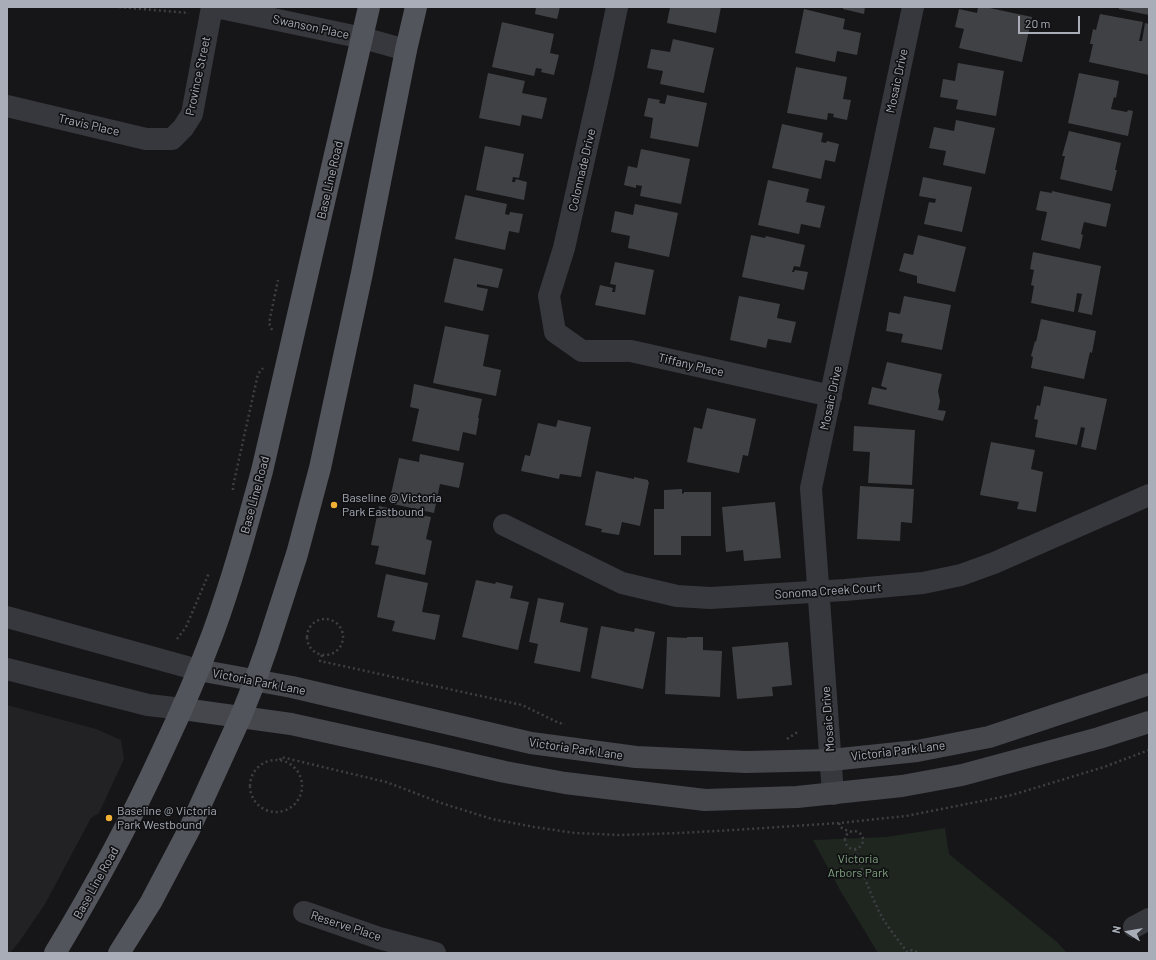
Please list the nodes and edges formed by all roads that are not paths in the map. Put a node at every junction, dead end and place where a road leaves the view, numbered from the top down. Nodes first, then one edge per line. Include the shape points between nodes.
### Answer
1 (216, 7) edge
2 (369, 7) edge
3 (416, 7) edge
4 (617, 7) edge
5 (913, 7) edge
6 (202, 10) edge
7 (363, 38) junction
8 (406, 50) junction
9 (7, 106) edge
10 (172, 138) joint
11 (555, 332) joint
12 (831, 396) junction
13 (1149, 495) edge
14 (504, 525) dead end
15 (819, 593) junction
16 (7, 617) edge
17 (7, 669) edge
18 (198, 670) junction
19 (255, 681) junction
20 (1149, 684) edge
21 (183, 709) junction
22 (241, 716) junction
23 (1149, 722) edge
24 (831, 760) junction
25 (833, 794) junction
26 (304, 912) dead end
27 (55, 953) edge
28 (119, 953) edge
29 (435, 953) edge

1 - 7 street, Swanson Place
2 - 7 main road, Base Line Road
3 - 8 main road
4 - 11 street, Colonnade Drive via 564,248 548,296
5 - 12 street, Mosaic Drive
6 - 10 street, Province Street via 192,114 183,128
7 - 8 street, Swanson Place
7 - 18 main road, Base Line Road via 262,472 242,546
8 - 19 main road via 364,266 320,468 297,554
9 - 10 street, Travis Place via 146,139
11 - 12 street, Tiffany Place via 582,351 631,351
12 - 15 street, Mosaic Drive via 811,488
13 - 15 street, Sonoma Creek Court via 961,575 923,583
14 - 15 street, Sonoma Creek Court via 622,582 677,596 710,598
15 - 24 street, Mosaic Drive
16 - 18 street, Victoria Park Lane
17 - 21 street via 148,704
18 - 19 main road, Victoria Park Lane
18 - 21 main road, Base Line Road
19 - 22 main road
19 - 24 main road, Victoria Park Lane via 292,687 531,743 628,756 746,762
20 - 24 main road, Victoria Park Lane via 989,737 917,751
21 - 22 main road
21 - 27 main road, Base Line Road via 109,860
22 - 25 main road via 291,724 505,772 566,783 705,800
22 - 28 main road via 190,828 151,902
23 - 25 main road via 962,775 902,786
24 - 25 street, Mosaic Drive
26 - 29 street, Reserve Place via 379,938

